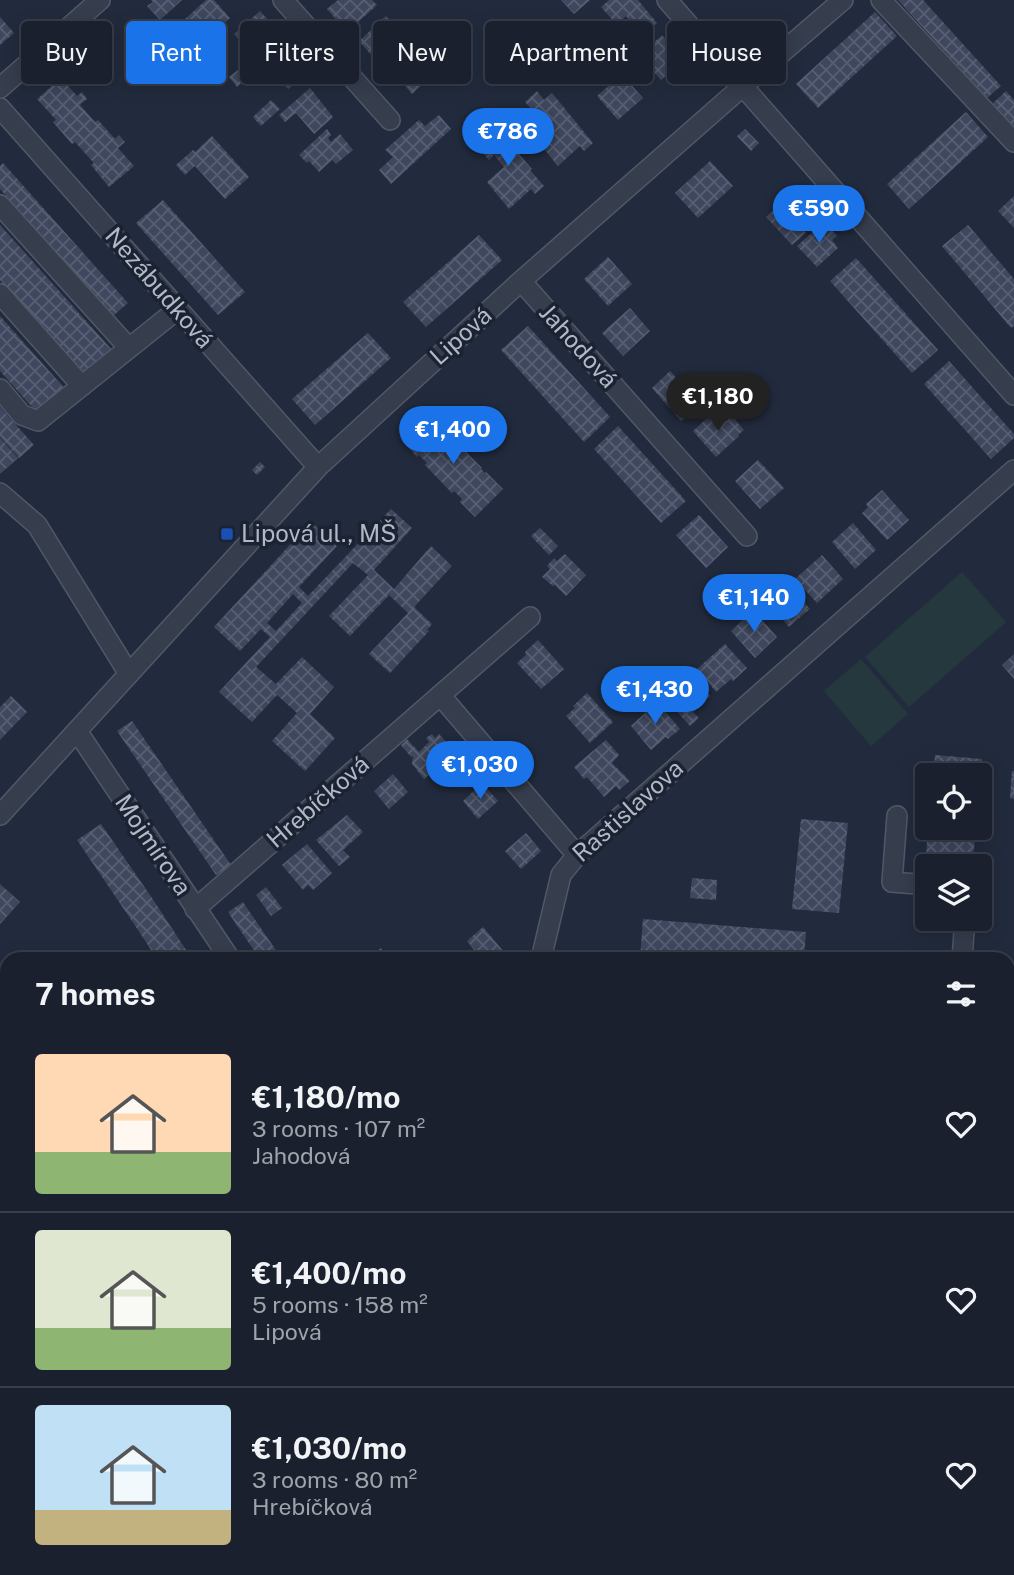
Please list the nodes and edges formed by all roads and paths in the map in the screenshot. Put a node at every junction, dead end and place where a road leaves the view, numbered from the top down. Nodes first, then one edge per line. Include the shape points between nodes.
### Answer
1 (100, 0) edge
2 (283, 0) edge
3 (667, 0) edge
4 (844, 0) edge
5 (881, 0) edge
6 (743, 86) junction
7 (0, 88) edge
8 (1, 110) edge
9 (390, 120) dead end
10 (1014, 142) edge
11 (0, 205) edge
12 (520, 281) junction
13 (0, 294) edge
14 (178, 309) junction
15 (130, 348) junction
16 (82, 386) junction
17 (0, 389) edge
18 (1014, 395) edge
19 (318, 467) junction
20 (1014, 470) edge
21 (0, 493) edge
22 (747, 536) dead end
23 (530, 617) dead end
24 (129, 674) junction
25 (440, 695) junction
26 (77, 731) junction
27 (0, 815) edge
28 (897, 816) dead end
29 (577, 855) junction
30 (915, 884) edge
31 (195, 909) junction
32 (964, 931) edge
33 (225, 952) edge
34 (543, 952) edge
35 (962, 952) edge

1 - 7 street
2 - 9 street
3 - 6 street
4 - 6 street, Lipová
5 - 10 street
6 - 12 street, Lipová
6 - 18 street
8 - 14 street, Nezábudková
11 - 15 street
12 - 19 street, Lipová
12 - 22 street, Jahodová
13 - 16 street
14 - 15 street
14 - 19 street, Nezábudková
15 - 16 street
16 - 17 street via 38,421 22,415
19 - 24 street, Lipová
20 - 29 street, Rastislavova
21 - 24 street via 37,526
23 - 25 street, Hrebíčková
24 - 26 street, Lipová
25 - 29 street
25 - 31 street, Hrebíčková
26 - 27 street, Lipová
26 - 31 street, Mojmírova
28 - 30 street via 892,882
29 - 34 street, Rastislavova via 561,875
31 - 33 street, Mojmírova
32 - 35 street

